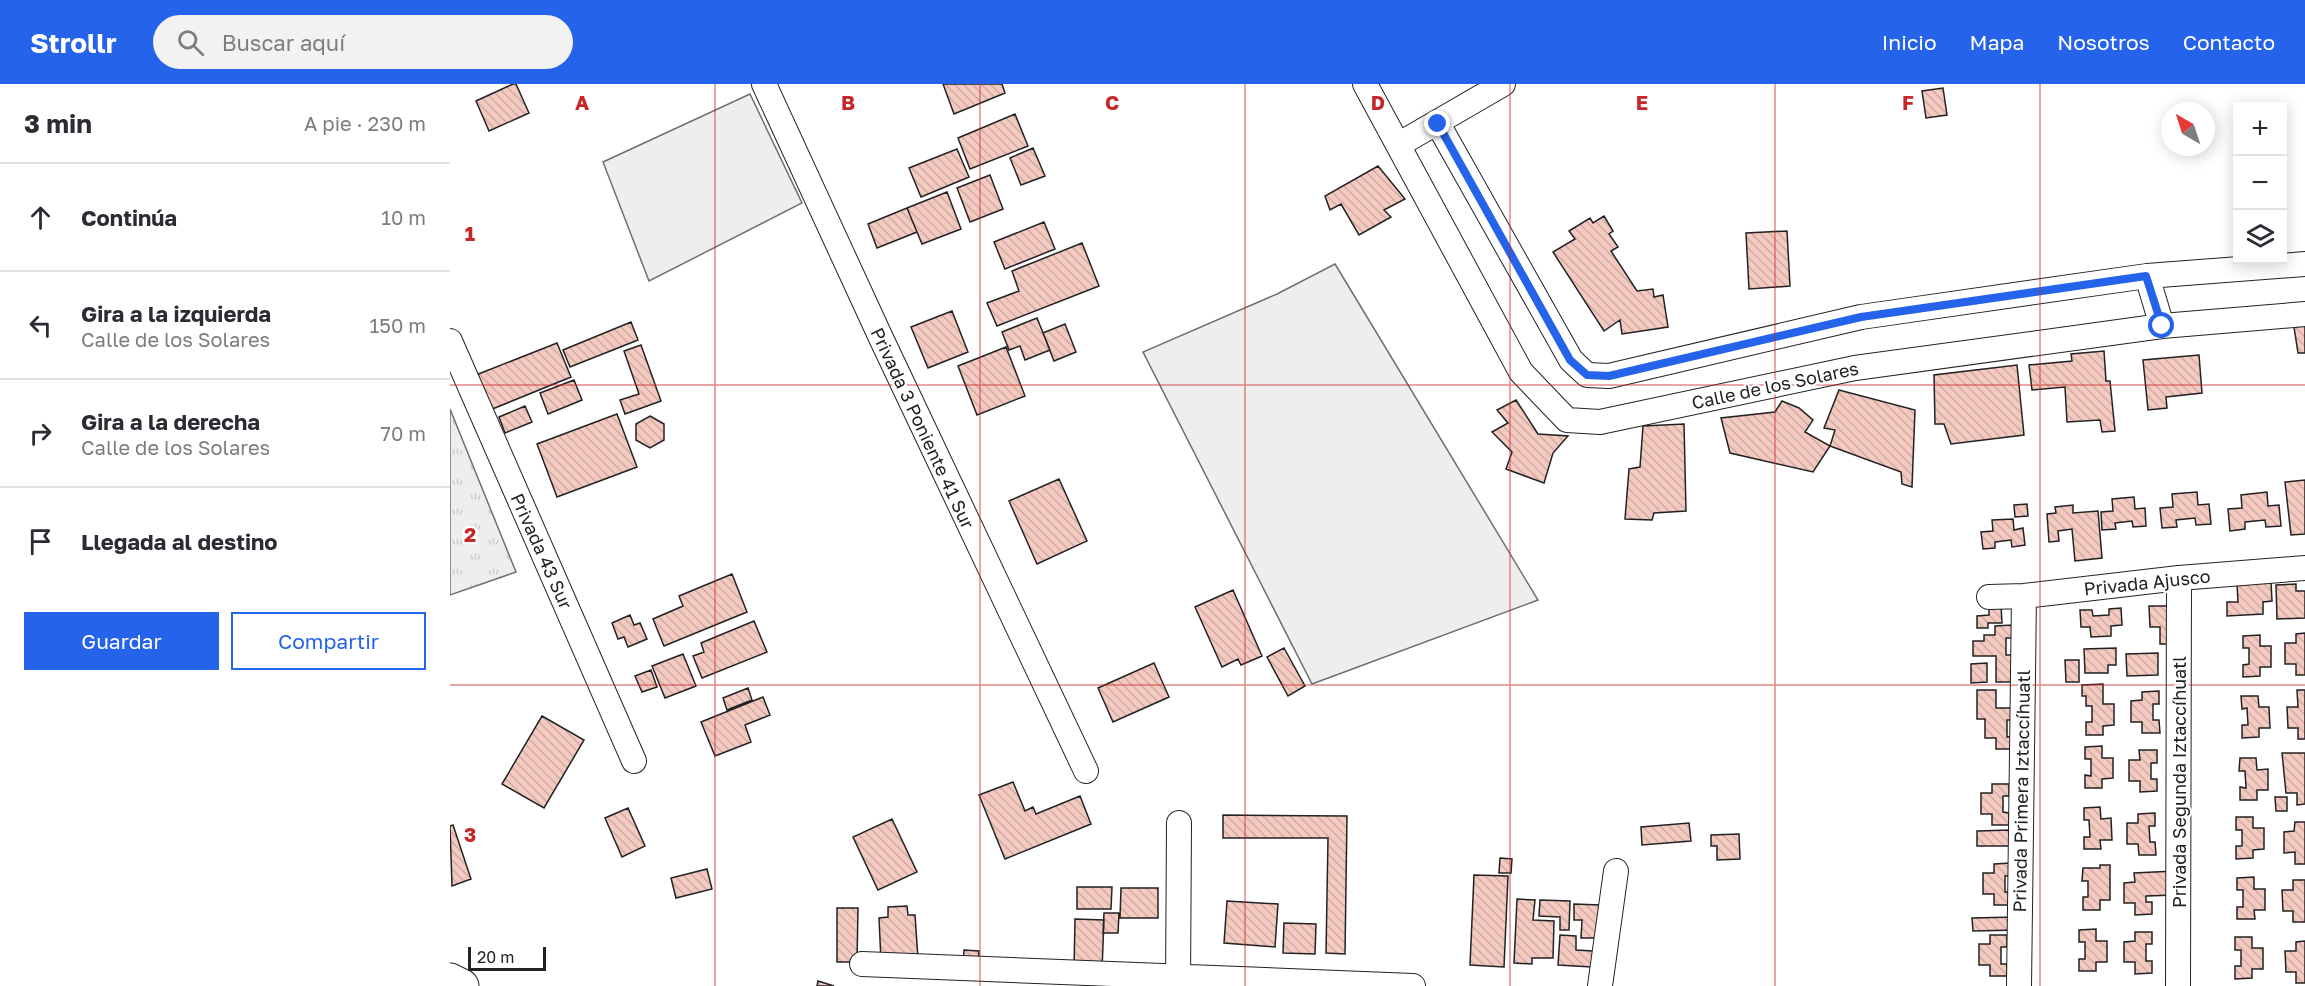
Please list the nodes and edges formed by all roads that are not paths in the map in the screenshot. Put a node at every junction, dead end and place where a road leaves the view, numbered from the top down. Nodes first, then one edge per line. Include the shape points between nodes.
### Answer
1 (764, 84) edge
2 (1365, 84) edge
3 (1503, 84) edge
4 (1438, 124) junction
5 (1398, 146) junction
6 (2305, 264) edge
7 (2146, 276) junction
8 (2305, 314) edge
9 (2162, 326) junction
10 (450, 341) edge
11 (2305, 568) edge
12 (2180, 578) junction
13 (2024, 596) junction
14 (1989, 597) dead end
15 (634, 762) dead end
16 (1086, 771) dead end
17 (1179, 823) dead end
18 (1616, 870) dead end
19 (862, 964) dead end
20 (450, 980) edge
21 (1178, 980) edge
22 (462, 986) edge
23 (1413, 986) edge
24 (1600, 986) edge
25 (2019, 986) edge
26 (2178, 986) edge

1 - 16 street, Privada 3 Poniente 41 Sur
2 - 5 street, Calle de los Solares
3 - 4 street
4 - 5 street
4 - 7 street via 1570,360 1587,375 1609,376 1861,317
5 - 9 street, Calle de los Solares via 1521,372 1567,420 1600,422 1855,368
6 - 7 street
7 - 9 street
8 - 9 street, Calle de los Solares
10 - 15 street, Privada 43 Sur
11 - 12 street, Privada Ajusco
12 - 13 street, Privada Ajusco
12 - 26 street, Privada Segunda Iztaccíhuatl
13 - 14 street, Privada Ajusco
13 - 25 street, Privada Primera Iztaccíhuatl
17 - 21 street
18 - 24 street
19 - 21 street
20 - 22 main road
21 - 23 street

